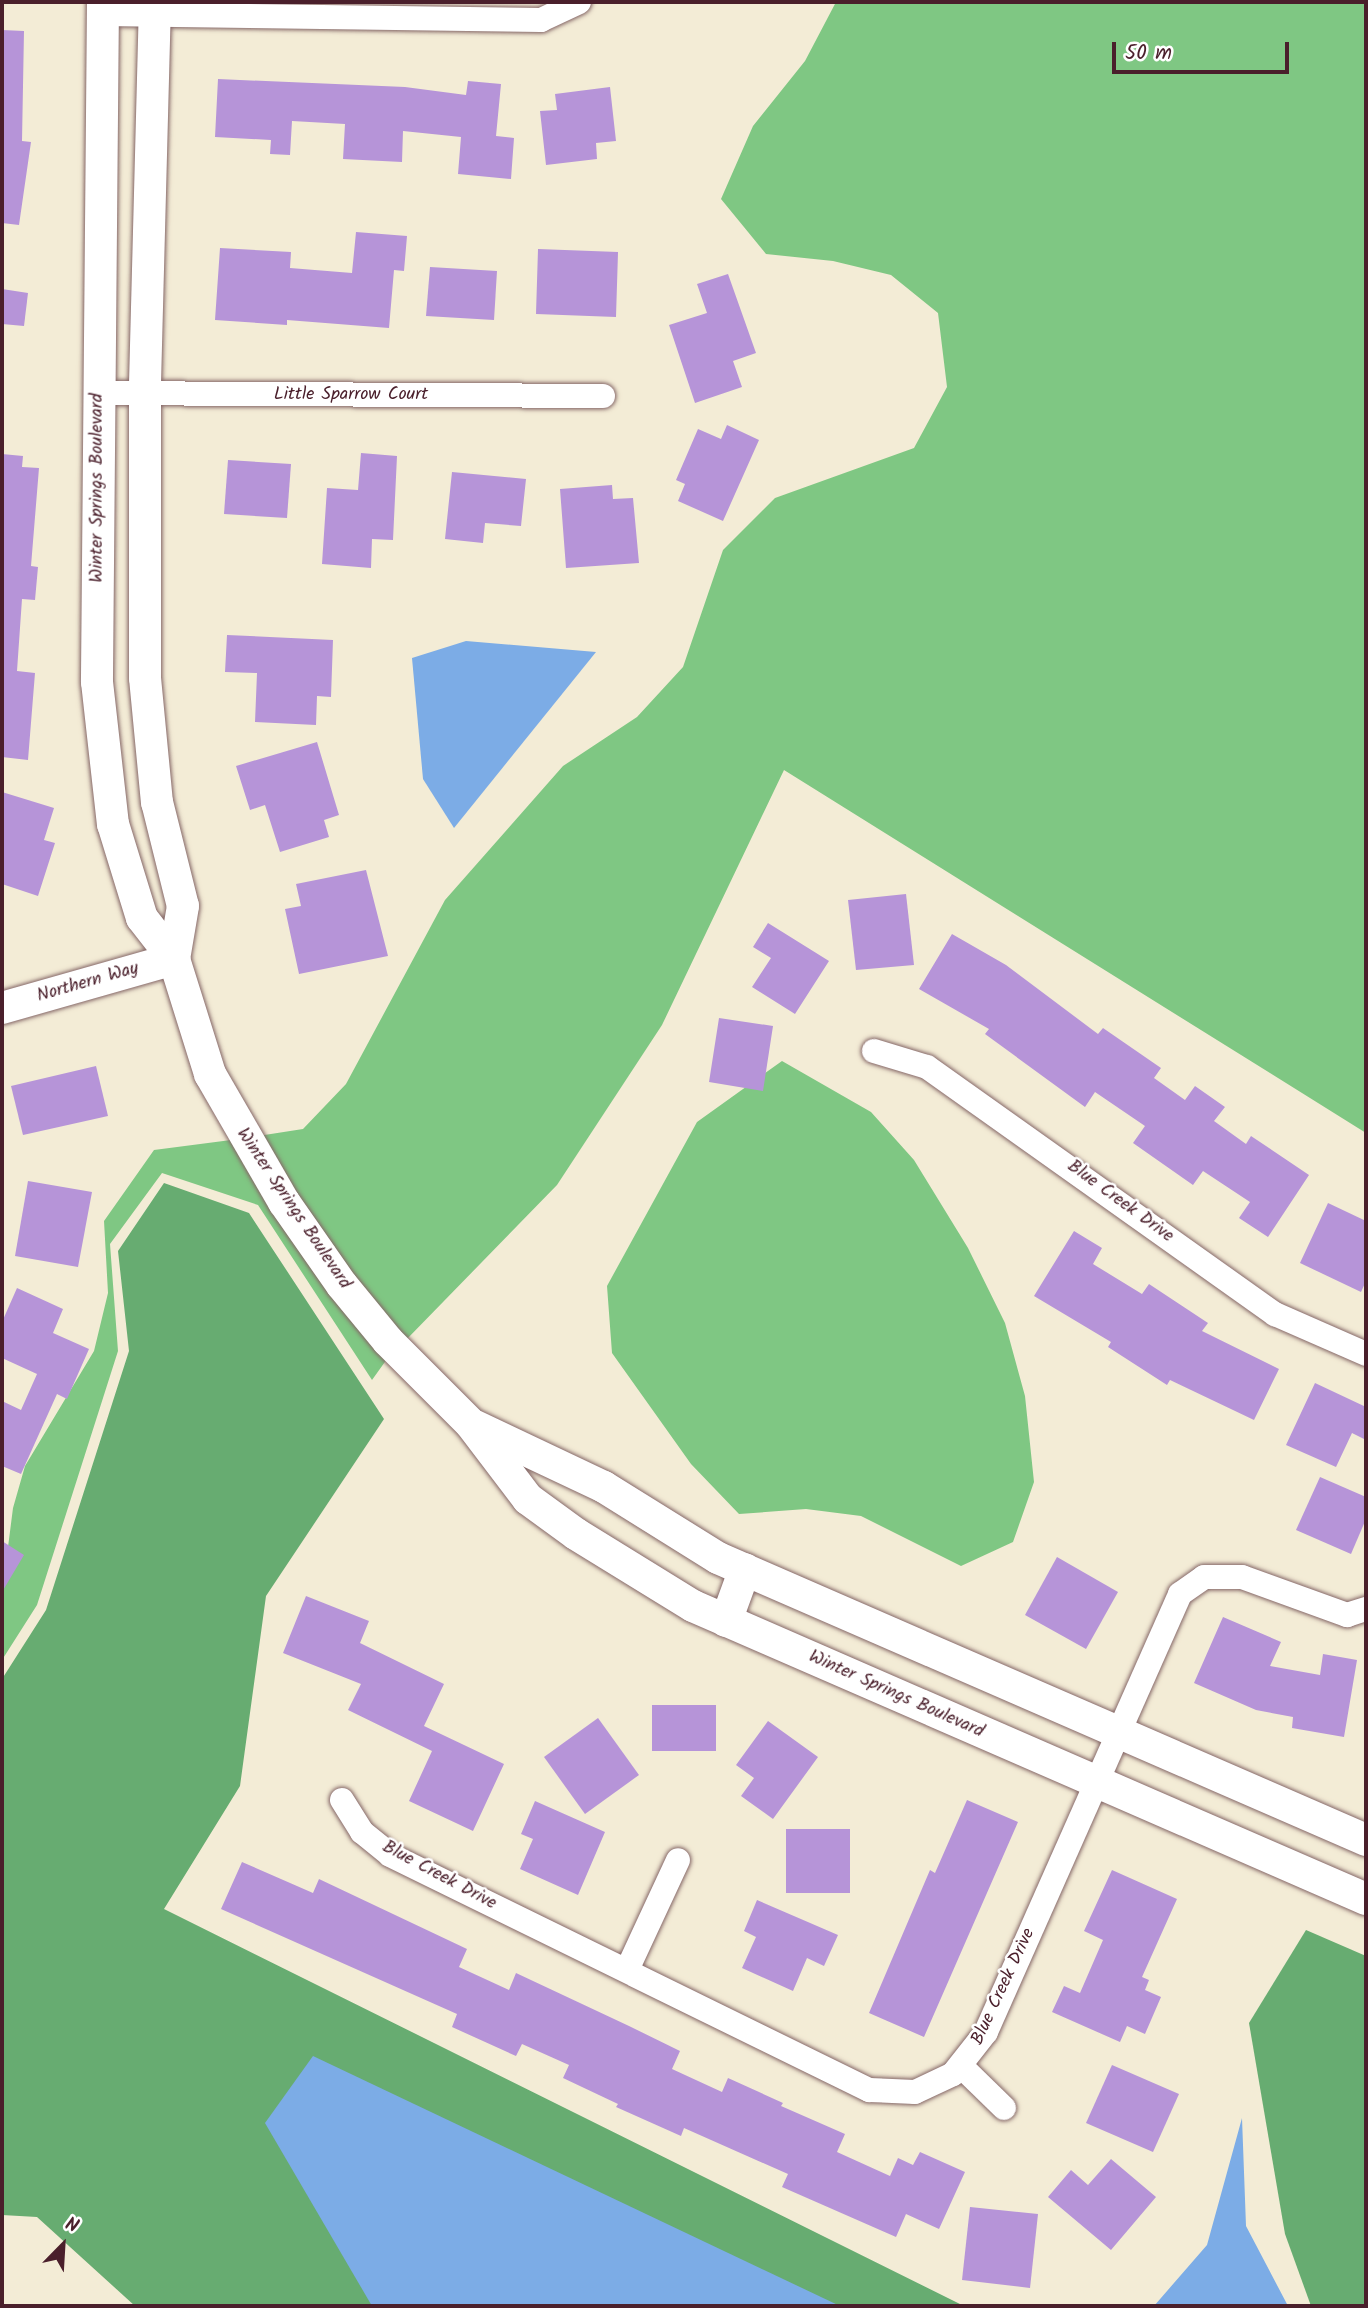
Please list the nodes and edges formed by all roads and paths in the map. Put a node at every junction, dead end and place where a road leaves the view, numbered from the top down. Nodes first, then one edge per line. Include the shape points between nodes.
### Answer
1 (579, 2) edge
2 (155, 7) edge
3 (103, 8) edge
4 (99, 393) junction
5 (145, 395) junction
6 (603, 396) dead end
7 (174, 959) junction
8 (2, 1007) edge
9 (874, 1051) dead end
10 (1366, 1354) edge
11 (471, 1424) junction
12 (745, 1569) junction
13 (1366, 1609) edge
14 (726, 1621) junction
15 (1119, 1734) junction
16 (1096, 1782) junction
17 (342, 1800) dead end
18 (1366, 1840) edge
19 (678, 1860) dead end
20 (1366, 1899) edge
21 (627, 1970) junction
22 (961, 2066) junction
23 (1004, 2108) dead end

1 - 2 street via 541,20
2 - 3 street
2 - 5 street, Winter Springs Boulevard
3 - 4 street, Winter Springs Boulevard
4 - 5 street, Little Sparrow Court
4 - 7 street, Winter Springs Boulevard via 97,682 113,824 142,918
5 - 6 street, Little Sparrow Court
5 - 7 street, Winter Springs Boulevard via 145,678 157,802 183,906
7 - 8 street, Northern Way
7 - 11 street, Winter Springs Boulevard via 210,1074 284,1202 388,1341
9 - 10 street, Blue Creek Drive via 927,1067 1275,1314
11 - 12 street, Winter Springs Boulevard via 604,1487 718,1558
11 - 14 street, Winter Springs Boulevard via 528,1499 681,1599
12 - 14 street
12 - 15 street, Winter Springs Boulevard
13 - 15 street, Blue Creek Drive via 1347,1615 1242,1577 1204,1577 1180,1594 1168,1614
14 - 16 street, Winter Springs Boulevard
15 - 16 street, Blue Creek Drive
15 - 18 street, Winter Springs Boulevard
16 - 20 street, Winter Springs Boulevard
16 - 22 street, Blue Creek Drive via 986,2032
17 - 21 street, Blue Creek Drive via 362,1832 390,1855
19 - 21 street
21 - 22 street, Blue Creek Drive via 869,2090 915,2092 936,2085
22 - 23 street

